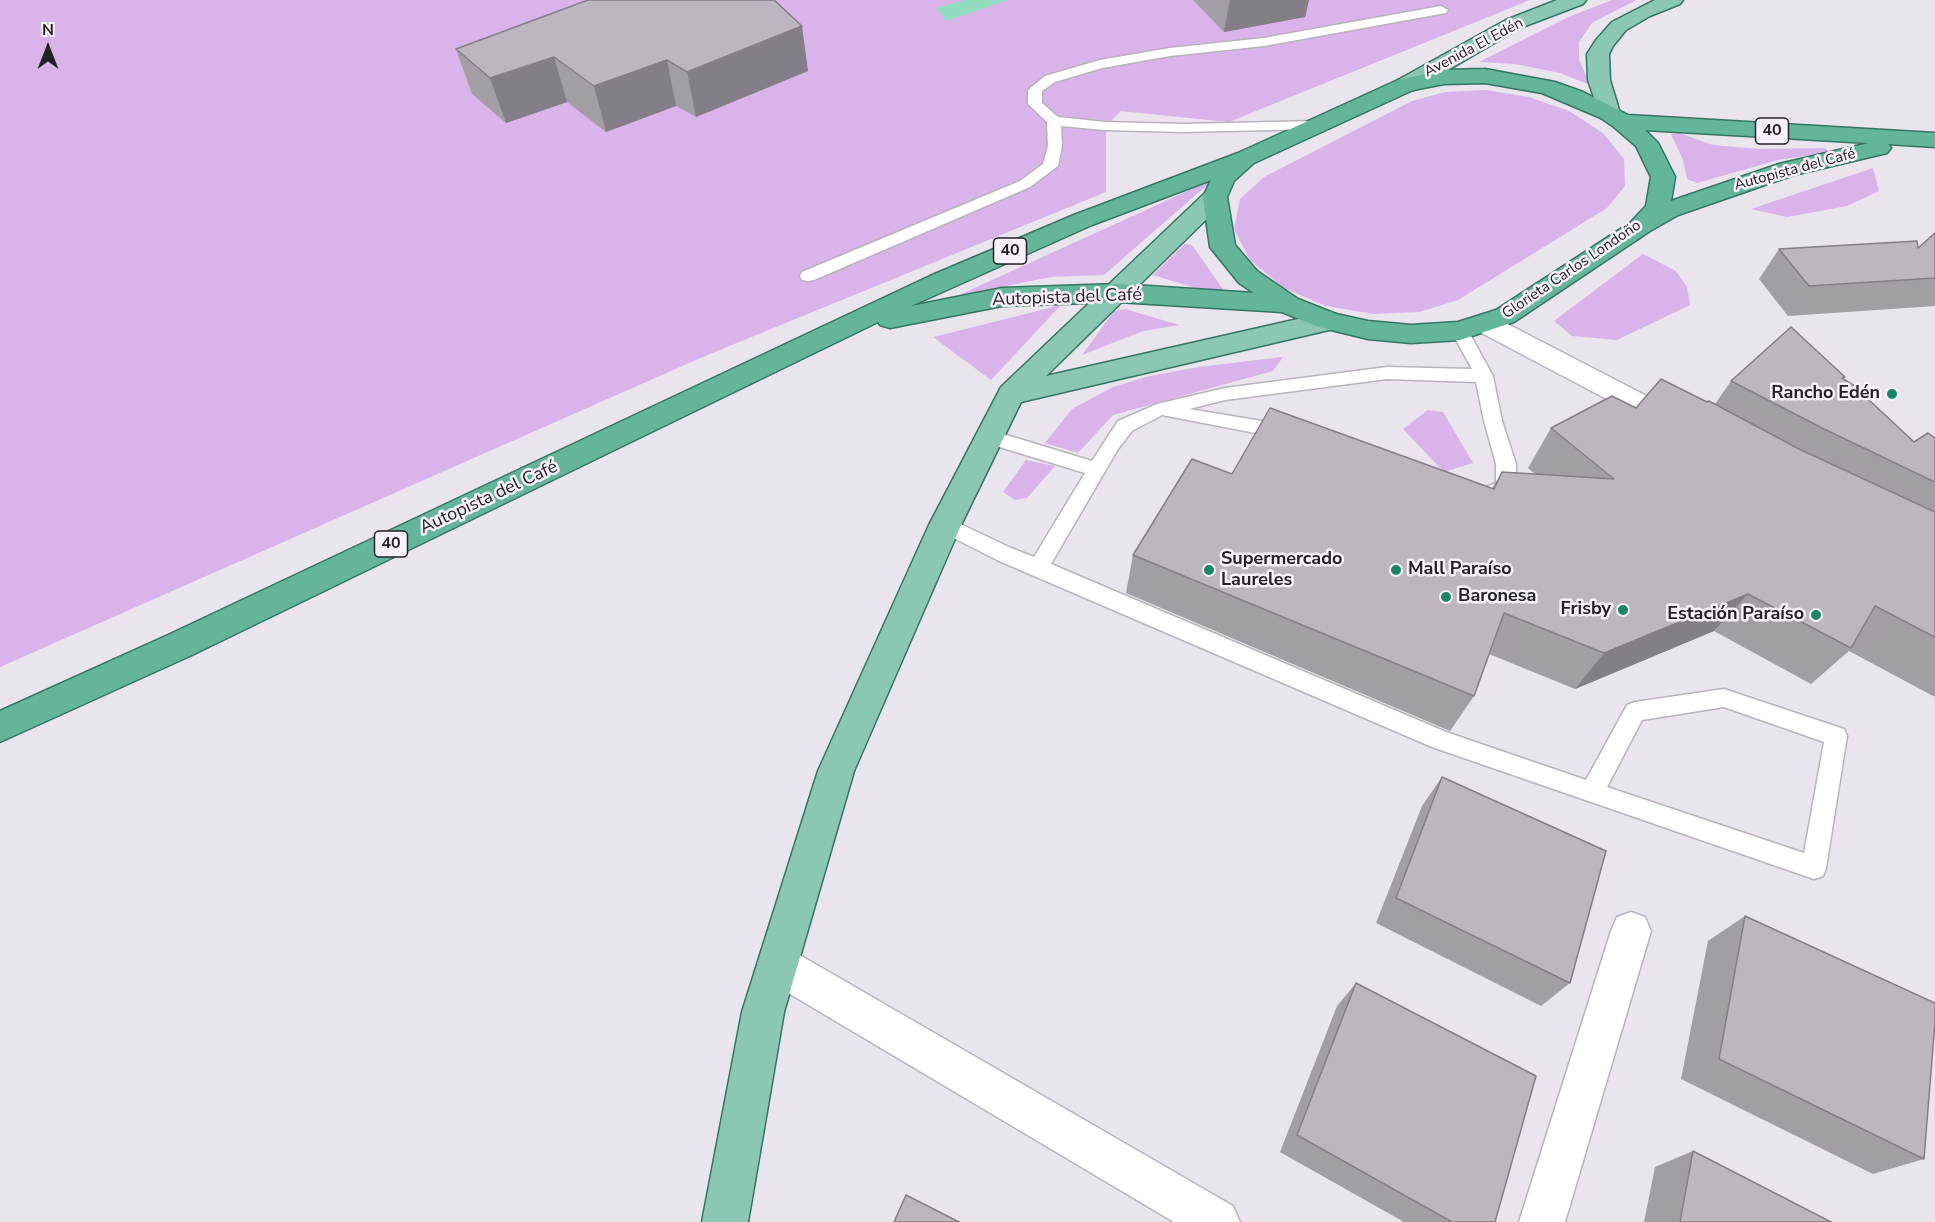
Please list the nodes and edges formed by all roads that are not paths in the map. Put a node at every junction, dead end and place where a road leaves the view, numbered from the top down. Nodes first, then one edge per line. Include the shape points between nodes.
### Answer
1 (1576, 0) edge
2 (1673, 0) edge
3 (1441, 10) dead end
4 (1406, 85) junction
5 (1615, 117) junction
6 (1054, 121) junction
7 (1318, 125) junction
8 (1928, 140) edge
9 (1246, 158) junction
10 (1215, 197) junction
11 (1640, 227) junction
12 (808, 276) dead end
13 (1118, 292) junction
14 (1289, 304) junction
15 (1329, 321) junction
16 (1473, 327) junction
17 (781, 359) junction
18 (1484, 376) junction
19 (1011, 394) junction
20 (1157, 410) junction
21 (990, 437) junction
22 (1303, 437) edge
23 (1707, 440) edge
24 (1096, 469) junction
25 (1470, 492) edge
26 (945, 525) junction
27 (1039, 567) junction
28 (0, 727) edge
29 (1592, 792) junction
30 (1631, 931) dead end
31 (777, 964) junction
32 (724, 1222) edge
33 (1216, 1222) edge
34 (1542, 1222) edge

1 - 4 main road, Avenida El Edén / 40 via 1513,24
2 - 5 main road via 1619,26 1598,54 1599,80
3 - 6 lane via 1264,42 1100,64 1050,79 1035,90 1035,104
4 - 5 highway, Glorieta Carlos Londoño / 40 via 1444,77 1485,76 1520,81 1575,97
4 - 7 highway, Glorieta Carlos Londoño / 40
5 - 8 highway, Autopista del Café / 40
5 - 11 highway, Glorieta Carlos Londoño / 40 via 1646,143 1663,177 1658,208
6 - 7 lane via 1182,128
6 - 12 lane via 1055,146 1050,166 1024,184
7 - 9 highway, Glorieta Carlos Londoño / 40
8 - 11 highway, Autopista del Café / 40 via 1787,169 1669,210
9 - 10 highway, Glorieta Carlos Londoño / 40 via 1224,178
9 - 17 highway, Autopista del Café / 40 via 1083,220 939,282
10 - 13 main road
10 - 14 highway, Glorieta Carlos Londoño / 40 via 1223,247 1248,277
11 - 16 highway, Glorieta Carlos Londoño / 40 via 1505,316
13 - 14 highway, Autopista del Café / 40
13 - 17 highway, Autopista del Café / 40 via 1002,297 901,316
13 - 19 main road
14 - 15 highway, Glorieta Carlos Londoño / 40
15 - 16 highway, Glorieta Carlos Londoño / 40 via 1411,334
15 - 19 main road
16 - 18 lane
16 - 23 street
17 - 28 highway, Autopista del Café / 40
18 - 20 lane via 1387,373 1225,394
18 - 25 lane via 1506,465 1506,487 1490,493
19 - 21 main road
20 - 22 lane
20 - 24 lane via 1125,426
21 - 24 lane
21 - 26 main road
24 - 27 lane
26 - 27 lane
26 - 31 main road via 836,771
27 - 29 lane via 1440,740
29 - 29 lane via 1814,868 1836,736 1724,698 1635,712
30 - 34 street
31 - 32 main road via 763,1012
31 - 33 street

